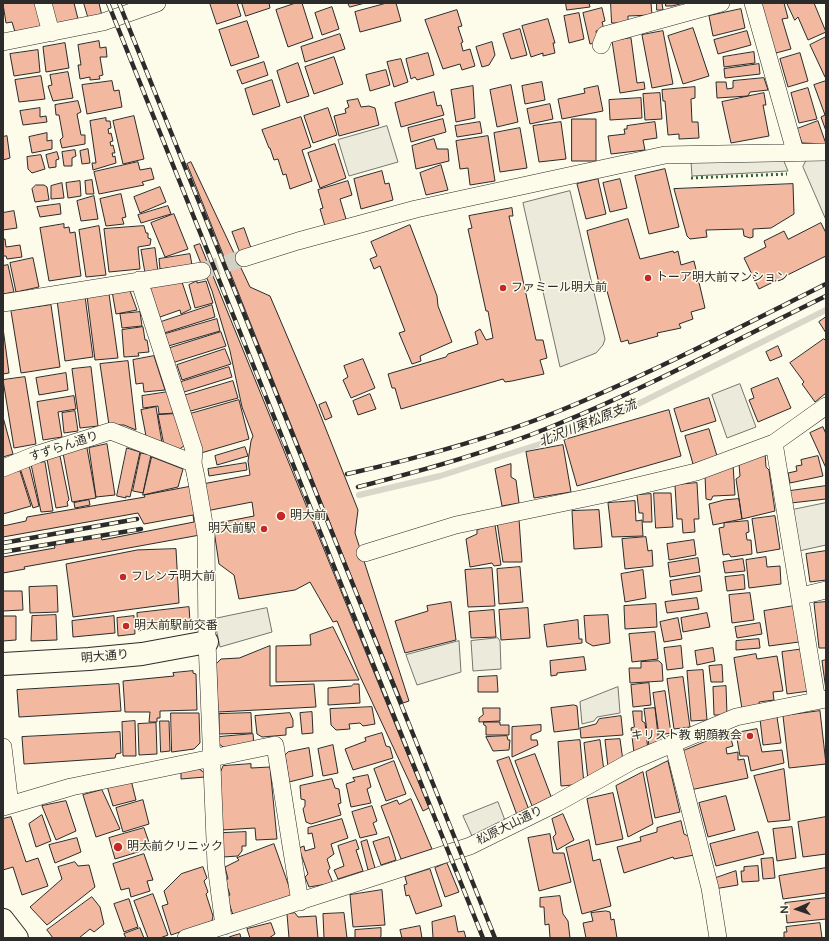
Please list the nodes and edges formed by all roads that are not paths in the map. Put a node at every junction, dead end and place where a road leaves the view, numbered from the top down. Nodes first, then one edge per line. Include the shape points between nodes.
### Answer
1 (43, 3) edge
2 (157, 3) edge
3 (722, 3) edge
4 (753, 3) edge
5 (51, 33) junction
6 (3, 42) edge
7 (602, 45) dead end
8 (795, 151) junction
9 (826, 152) edge
10 (244, 258) tunnel mouth
11 (202, 271) tunnel mouth
12 (140, 280) junction
13 (3, 303) edge
14 (826, 406) edge
15 (774, 443) junction
16 (3, 468) edge
17 (194, 470) junction
18 (365, 552) dead end
19 (826, 590) edge
20 (801, 596) junction
21 (207, 642) junction
22 (3, 664) edge
23 (821, 700) edge
24 (673, 743) junction
25 (3, 747) edge
26 (212, 758) junction
27 (6, 806) edge
28 (300, 902) junction
29 (3, 920) edge
30 (224, 926) junction
31 (3, 934) edge
32 (6, 938) edge
33 (17, 938) edge
34 (186, 938) edge
35 (718, 938) edge

1 - 5 street
2 - 5 street via 108,21
3 - 7 street via 605,35
4 - 8 street
5 - 6 street
8 - 9 street
8 - 10 street via 665,155 416,209
11 - 12 street
12 - 13 street
12 - 17 street via 194,450
14 - 15 street
15 - 18 street via 696,472 456,525
15 - 20 street
16 - 17 street, すずらん通り via 38,454 110,432
17 - 21 street, bridge via 206,535
19 - 20 street
20 - 23 street
21 - 22 main road, 明大通り via 142,654
21 - 26 street
23 - 24 street, 松原大山通り via 736,717
24 - 28 street, 松原大山通り via 632,761 557,803 470,846
24 - 35 street via 710,888
25 - 27 street
26 - 27 street via 71,787
26 - 28 street via 275,745
26 - 30 street via 216,865
28 - 30 street, 松原大山通り
29 - 33 main road
30 - 34 street, 松原大山通り
31 - 32 main road

